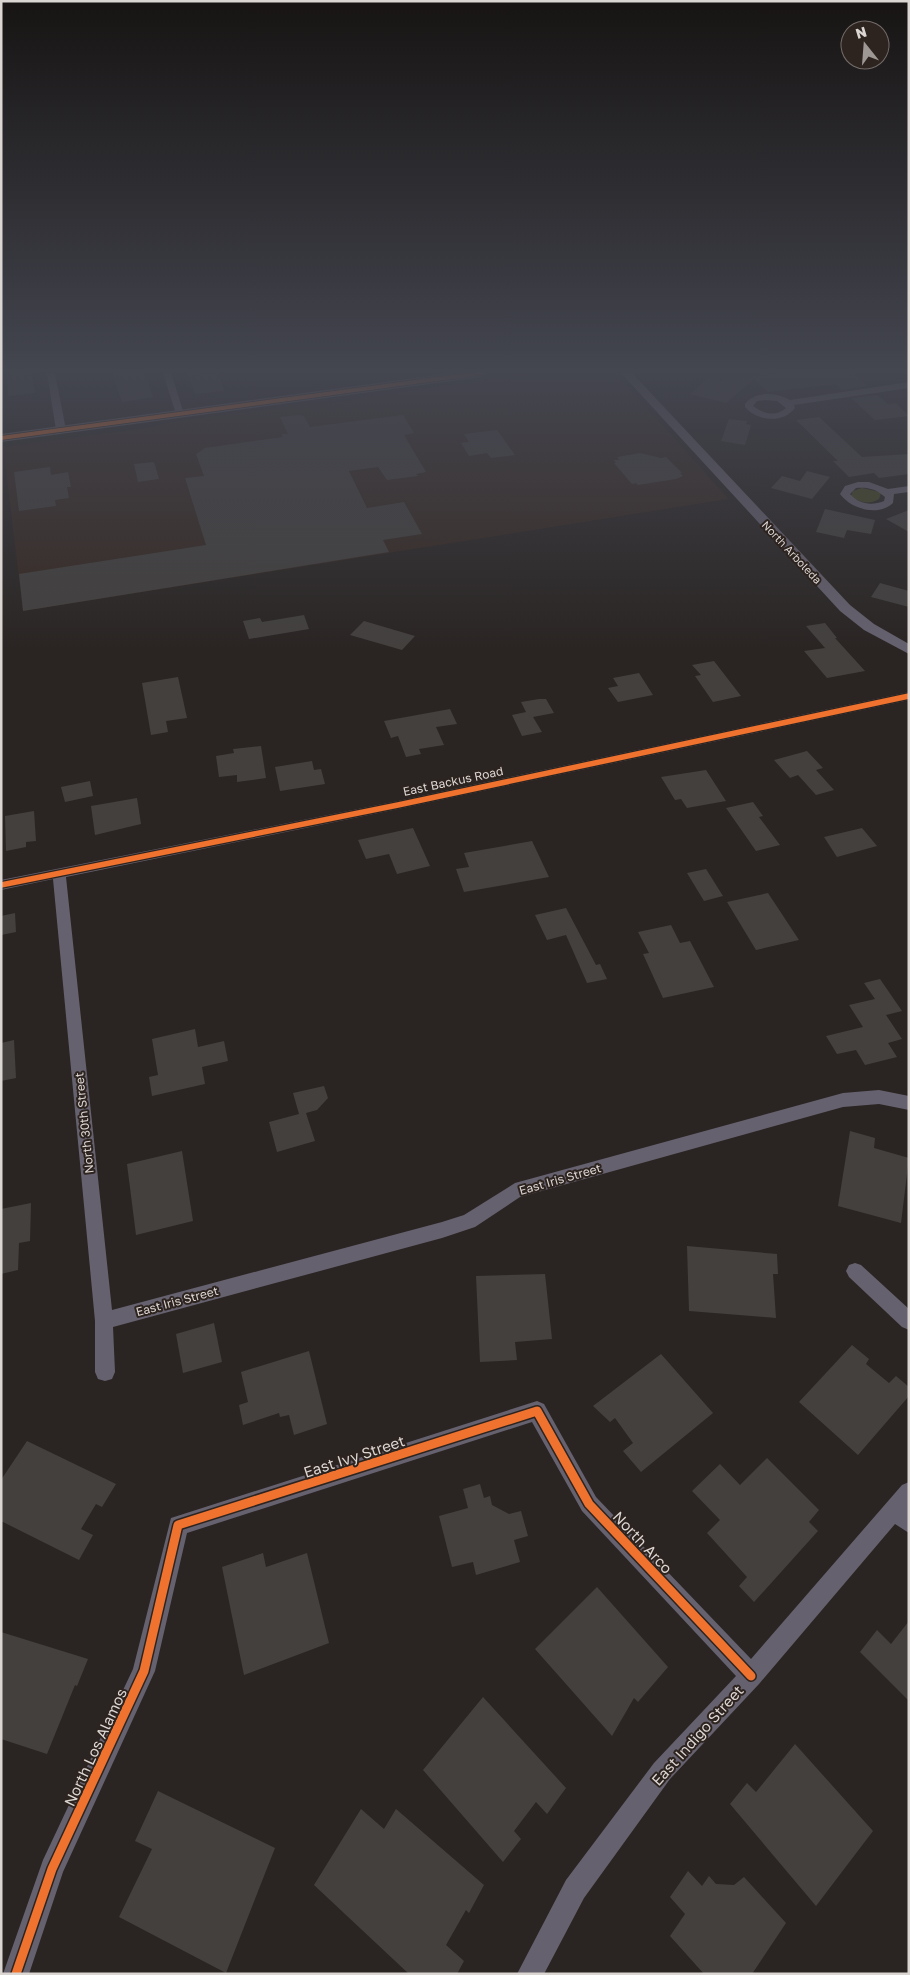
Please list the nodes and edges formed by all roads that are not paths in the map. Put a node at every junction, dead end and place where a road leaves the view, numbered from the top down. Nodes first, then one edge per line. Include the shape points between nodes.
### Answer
1 (712, 465) edge
2 (909, 489) edge
3 (887, 492) dead end
4 (909, 650) edge
5 (909, 696) edge
6 (59, 873) junction
7 (1, 885) edge
8 (909, 1103) edge
9 (855, 1271) dead end
10 (104, 1321) junction
11 (909, 1321) edge
12 (105, 1372) dead end
13 (537, 1411) joint
14 (904, 1508) edge
15 (178, 1525) joint
16 (751, 1676) junction
17 (16, 1974) edge
18 (530, 1974) edge

1 - 4 street, North Arboleda via 845,608 869,627
2 - 3 street
5 - 6 street, East Backus Road via 398,805
6 - 7 street, East Backus Road
6 - 10 street, North 30th Street
8 - 10 street, East Iris Street via 879,1097 843,1100 515,1191 469,1221 442,1230
9 - 11 street
10 - 12 street, North 30th Street
13 - 15 street, East Ivy Street
13 - 16 street, North Arco via 589,1504
14 - 16 street, East Indigo Street
15 - 17 street, North Los Alamos via 144,1671 52,1869
16 - 18 street, East Indigo Street via 662,1771 576,1889

